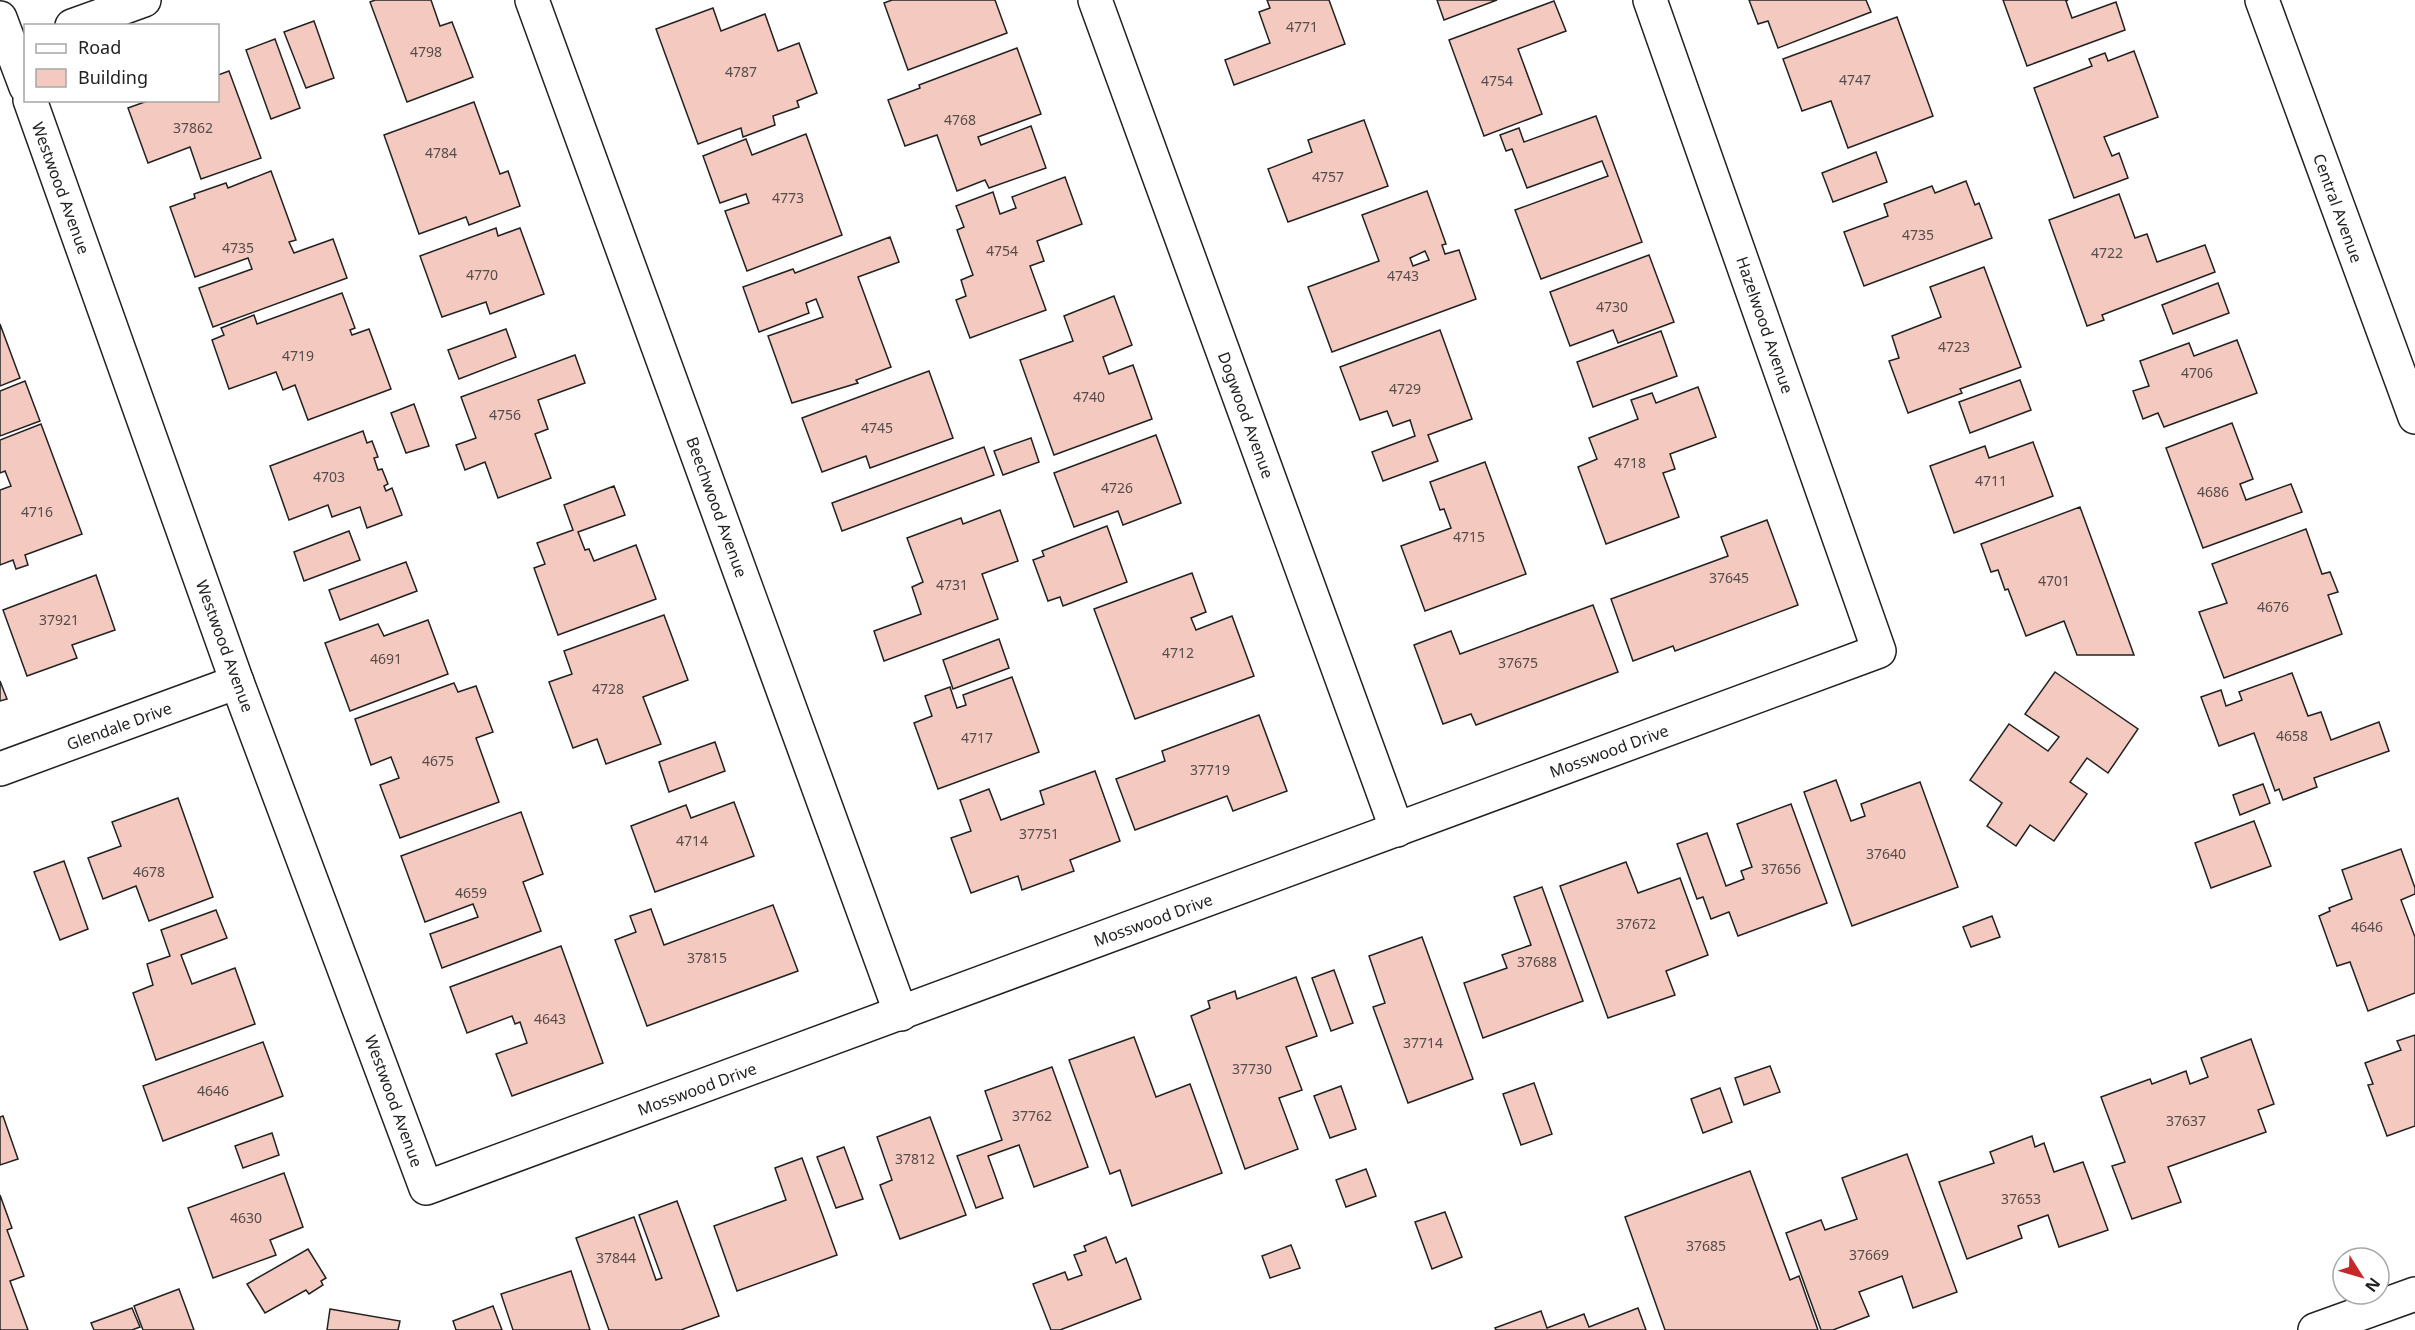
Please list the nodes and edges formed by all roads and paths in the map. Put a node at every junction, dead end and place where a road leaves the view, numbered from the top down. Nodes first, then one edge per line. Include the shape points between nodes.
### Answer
1 (144, 0) edge
2 (532, 0) edge
3 (1095, 0) edge
4 (1650, 0) edge
5 (2262, 0) edge
6 (78, 24) edge
7 (12, 36) edge
8 (24, 80) edge
9 (31, 102) edge
10 (2415, 417) edge
11 (1879, 651) joint
12 (237, 682) junction
13 (0, 769) edge
14 (1397, 830) junction
15 (901, 1014) junction
16 (426, 1188) joint
17 (2415, 1294) edge
18 (2315, 1330) edge

1 - 6 street
2 - 15 street, Beechwood Avenue
3 - 14 street, Dogwood Avenue
4 - 11 street, Hazelwood Avenue
5 - 10 street, Central Avenue
7 - 8 street
9 - 12 street, Westwood Avenue
11 - 14 street, Mosswood Drive
12 - 13 street, Glendale Drive
12 - 16 street, Westwood Avenue
14 - 15 street, Mosswood Drive
15 - 16 street, Mosswood Drive
17 - 18 street

